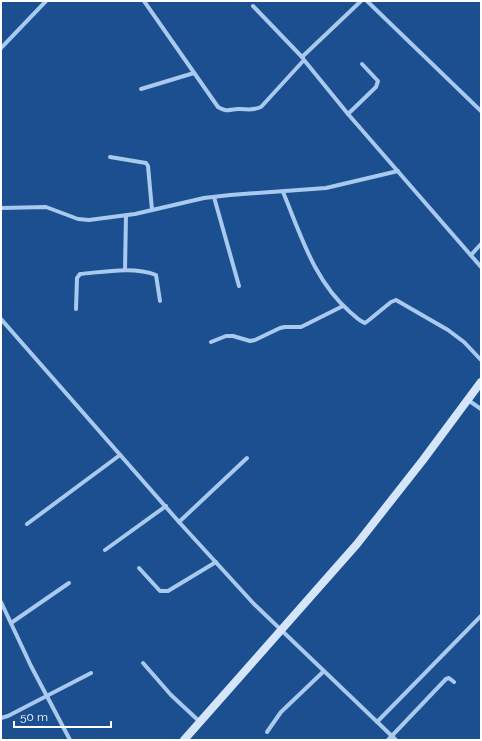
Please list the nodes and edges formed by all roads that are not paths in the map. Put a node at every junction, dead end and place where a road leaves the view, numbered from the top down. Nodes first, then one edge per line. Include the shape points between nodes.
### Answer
1 (46, 1) edge
2 (144, 1) edge
3 (361, 1) edge
4 (367, 1) edge
5 (253, 6) dead end
6 (1, 48) edge
7 (303, 59) junction
8 (362, 64) dead end
9 (194, 73) junction
10 (141, 89) dead end
11 (481, 111) edge
12 (348, 114) junction
13 (110, 157) dead end
14 (398, 171) junction
15 (283, 192) junction
16 (214, 197) junction
17 (1, 208) edge
18 (152, 210) junction
19 (126, 215) junction
20 (481, 244) edge
21 (471, 255) junction
22 (481, 267) edge
23 (125, 270) junction
24 (239, 286) dead end
25 (160, 302) dead end
26 (343, 306) junction
27 (76, 309) dead end
28 (1, 319) edge
29 (211, 342) dead end
30 (481, 360) edge
31 (481, 382) edge
32 (468, 400) junction
33 (481, 409) edge
34 (120, 455) junction
35 (247, 458) dead end
36 (166, 506) junction
37 (179, 522) junction
38 (27, 524) dead end
39 (105, 550) dead end
40 (216, 562) junction
41 (139, 568) dead end
42 (69, 583) dead end
43 (1, 602) edge
44 (481, 616) edge
45 (11, 623) junction
46 (282, 630) junction
47 (143, 663) dead end
48 (324, 671) junction
49 (91, 673) dead end
50 (454, 682) dead end
51 (47, 696) junction
52 (1, 718) edge
53 (200, 722) junction
54 (377, 722) junction
55 (267, 732) dead end
56 (392, 736) junction
57 (70, 740) edge
58 (184, 740) edge
59 (388, 740) edge
60 (396, 740) edge

1 - 6 street
2 - 9 street
3 - 7 street
4 - 11 street
5 - 7 street
7 - 9 street via 261,107 254,110 222,110
7 - 12 street
8 - 12 street via 378,84
9 - 10 street
12 - 14 street
13 - 18 street via 146,163
14 - 15 street via 326,188
14 - 21 street
15 - 16 street
15 - 26 street via 312,263 323,282
16 - 18 street
16 - 24 street
17 - 19 street via 46,207 78,219 89,220
18 - 19 street
19 - 23 street
20 - 21 street
21 - 22 street
23 - 25 street via 156,275
23 - 27 street via 80,274 77,278
26 - 29 street via 301,327 280,328 255,340 226,336
26 - 30 street via 365,323 396,300 448,330
28 - 34 street
31 - 32 street
32 - 33 street
32 - 46 street via 357,544
34 - 36 street
34 - 38 street
35 - 37 street
36 - 37 street
36 - 39 street
37 - 40 street
40 - 41 street via 163,592
40 - 46 street
42 - 45 street
43 - 45 street
44 - 54 street
45 - 51 street
46 - 48 street
46 - 53 street
47 - 53 street via 171,695
48 - 54 street
48 - 55 street via 281,712
49 - 51 street
50 - 56 street via 446,679
51 - 52 street
51 - 57 street
53 - 58 street
54 - 56 street
56 - 59 street
56 - 60 street

